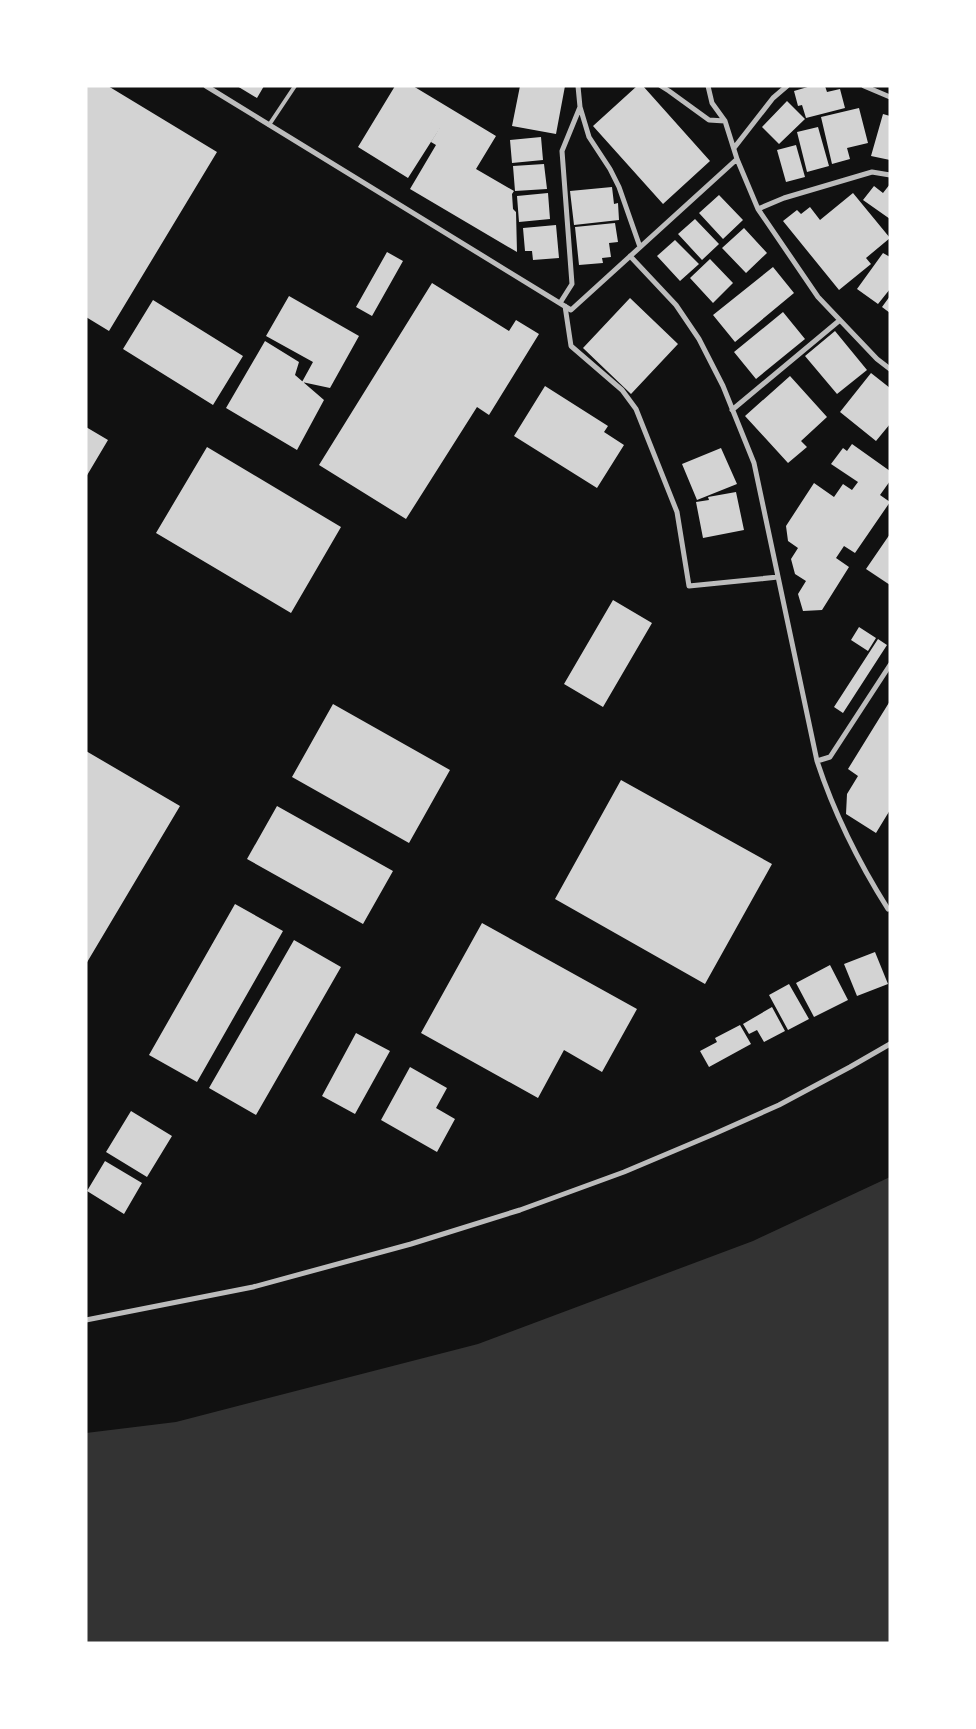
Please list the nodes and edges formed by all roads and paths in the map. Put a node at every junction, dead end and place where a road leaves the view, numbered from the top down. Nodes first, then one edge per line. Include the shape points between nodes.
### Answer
1 (206, 86) edge
2 (294, 86) edge
3 (578, 86) edge
4 (660, 86) edge
5 (708, 86) edge
6 (787, 86) edge
7 (864, 86) edge
8 (890, 97) edge
9 (580, 107) junction
10 (725, 121) junction
11 (269, 125) junction
12 (734, 148) junction
13 (737, 159) junction
14 (890, 174) edge
15 (758, 208) junction
16 (640, 247) junction
17 (630, 256) junction
18 (563, 305) junction
19 (840, 320) junction
20 (890, 369) edge
21 (732, 410) junction
22 (778, 577) junction
23 (890, 665) edge
24 (817, 761) junction
25 (888, 909) dead end
26 (890, 1044) edge
27 (86, 1320) edge

1 - 11 street
2 - 11 lane
3 - 9 street
4 - 10 street via 709,120
5 - 10 street via 712,102
6 - 12 street
7 - 8 street
9 - 16 street via 589,137 613,175
9 - 18 street via 562,151 572,284
10 - 12 street
11 - 18 street
12 - 13 street
13 - 15 street
13 - 16 street
14 - 15 street via 872,172
15 - 19 street via 818,297
16 - 17 street
17 - 18 street via 571,310
17 - 21 street via 676,306 699,339
18 - 22 street via 571,346 622,390 636,409 677,512 689,586
19 - 20 street via 876,359
19 - 21 street
21 - 22 street via 754,463
22 - 24 street
23 - 24 street via 830,757
24 - 25 street via 826,789 865,872
26 - 27 street via 778,1105 714,1134 624,1172 520,1210 253,1287

